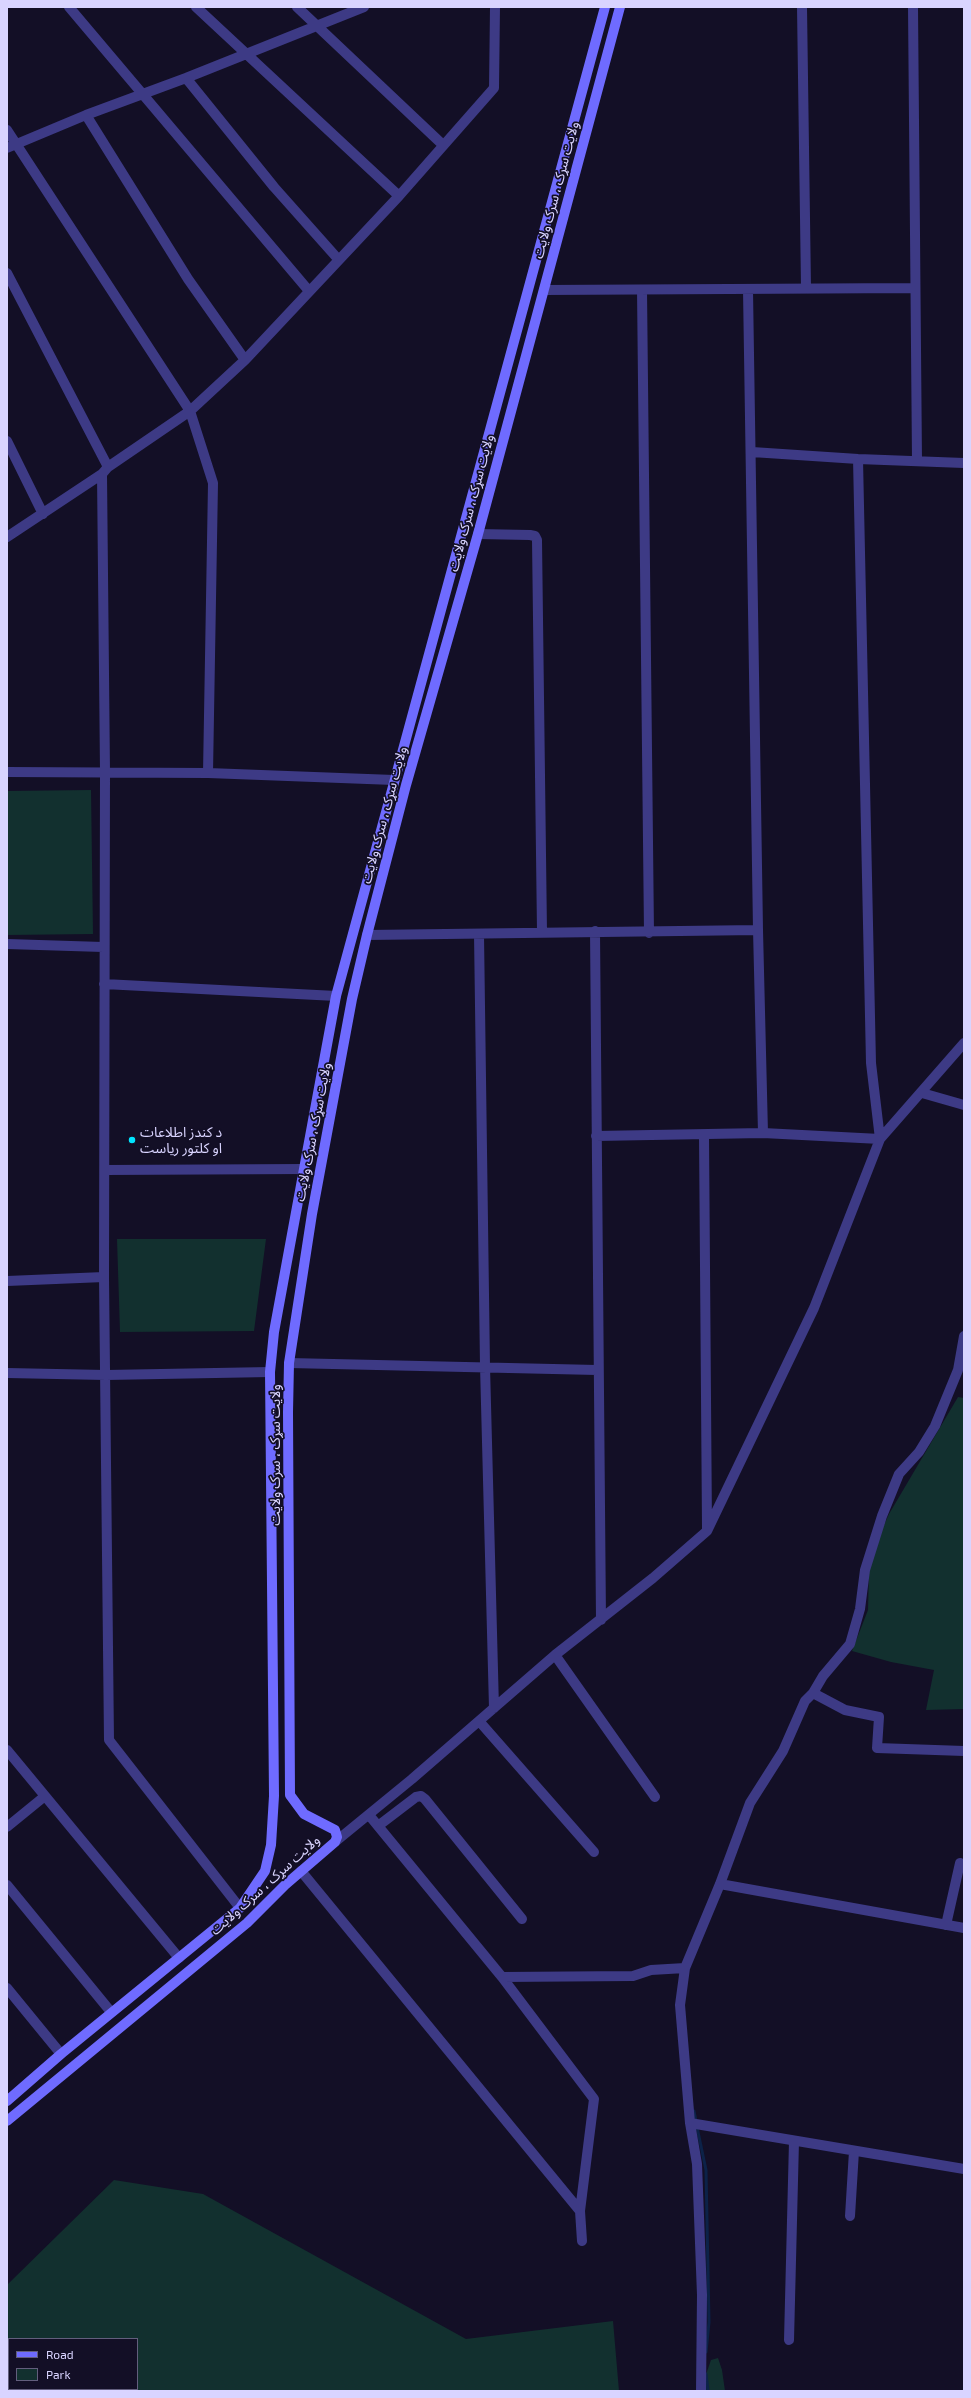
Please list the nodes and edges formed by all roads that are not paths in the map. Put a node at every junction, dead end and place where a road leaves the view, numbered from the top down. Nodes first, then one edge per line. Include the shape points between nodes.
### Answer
1 (69, 7) edge
2 (196, 7) edge
3 (297, 7) edge
4 (364, 7) edge
5 (495, 7) edge
6 (605, 7) edge
7 (620, 7) edge
8 (802, 7) edge
9 (913, 7) edge
10 (315, 25) junction
11 (245, 54) junction
12 (186, 78) junction
13 (144, 95) junction
14 (86, 115) junction
15 (7, 130) edge
16 (443, 145) junction
17 (12, 146) edge
18 (399, 196) junction
19 (338, 259) junction
20 (7, 272) edge
21 (806, 288) junction
22 (914, 288) junction
23 (544, 290) junction
24 (642, 290) junction
25 (748, 290) junction
26 (309, 291) junction
27 (245, 360) junction
28 (190, 411) junction
29 (7, 441) edge
30 (752, 452) junction
31 (858, 459) junction
32 (917, 461) junction
33 (964, 463) edge
34 (105, 470) junction
35 (43, 514) junction
36 (478, 534) junction
37 (7, 537) edge
38 (7, 772) edge
39 (105, 772) junction
40 (208, 773) junction
41 (394, 780) junction
42 (758, 930) junction
43 (595, 931) junction
44 (542, 932) junction
45 (649, 933) junction
46 (479, 934) junction
47 (367, 935) junction
48 (7, 944) edge
49 (103, 947) junction
50 (104, 984) junction
51 (336, 996) junction
52 (964, 1043) edge
53 (922, 1093) junction
54 (964, 1105) edge
55 (764, 1133) junction
56 (704, 1135) junction
57 (596, 1136) junction
58 (880, 1138) junction
59 (304, 1169) junction
60 (105, 1170) junction
61 (104, 1277) junction
62 (7, 1281) edge
63 (964, 1336) edge
64 (289, 1363) junction
65 (485, 1366) junction
66 (597, 1370) junction
67 (270, 1372) junction
68 (7, 1373) edge
69 (106, 1375) junction
70 (707, 1530) junction
71 (600, 1620) junction
72 (555, 1655) junction
73 (813, 1693) junction
74 (494, 1708) junction
75 (479, 1721) junction
76 (7, 1750) edge
77 (964, 1751) edge
78 (290, 1795) junction
79 (45, 1796) junction
80 (274, 1796) junction
81 (655, 1797) dead end
82 (369, 1815) junction
83 (378, 1826) junction
84 (7, 1827) edge
85 (335, 1842) junction
86 (594, 1852) dead end
87 (960, 1863) dead end
88 (301, 1871) junction
89 (720, 1884) junction
90 (7, 1885) edge
91 (240, 1908) junction
92 (522, 1919) dead end
93 (946, 1925) junction
94 (964, 1928) edge
95 (179, 1958) junction
96 (685, 1968) junction
97 (502, 1977) junction
98 (7, 1988) edge
99 (111, 2012) junction
100 (60, 2054) junction
101 (7, 2101) edge
102 (7, 2120) edge
103 (690, 2123) junction
104 (794, 2141) junction
105 (854, 2151) junction
106 (964, 2169) edge
107 (580, 2211) junction
108 (850, 2216) dead end
109 (582, 2241) dead end
110 (790, 2340) dead end
111 (700, 2391) edge

1 - 13 street
2 - 11 street
3 - 10 street
4 - 10 street
5 - 16 street via 494,88
6 - 41 main road, ولایت سړک ، سرک ولایت
7 - 23 main road, ولایت سړک ، سرک ولایت
8 - 21 street
9 - 22 street
10 - 11 street
10 - 16 street
11 - 12 street
11 - 18 street
12 - 13 street
12 - 19 street via 274,187
13 - 14 street
13 - 26 street
14 - 17 street
14 - 27 street via 188,279
15 - 17 street
16 - 18 street
17 - 28 street
18 - 19 street
19 - 26 street
20 - 34 street
21 - 22 street
21 - 25 street
22 - 32 street
23 - 24 street
23 - 36 main road, ولایت سړک ، سرک ولایت
24 - 25 street
24 - 45 street
25 - 30 street
26 - 27 street
27 - 28 street
28 - 34 street
28 - 40 street via 212,484
29 - 35 street
30 - 31 street
30 - 42 street
31 - 32 street
31 - 58 street via 870,1063
32 - 33 street
34 - 35 street
34 - 39 street
35 - 37 street
36 - 44 street via 534,536 537,540
36 - 47 main road, ولایت سړک ، سرک ولایت via 406,785
38 - 39 street
39 - 40 street
39 - 49 street
40 - 41 street
41 - 51 main road, ولایت سړک ، سرک ولایت
42 - 45 street
42 - 55 street
43 - 44 street
43 - 45 street
43 - 57 street
44 - 46 street
46 - 47 street
46 - 65 street
47 - 64 main road, ولایت سړک ، سرک ولایت via 352,999 312,1214
48 - 49 street
49 - 50 street
50 - 51 street
50 - 60 street
51 - 59 main road, ولایت سړک ، سرک ولایت
52 - 53 street
53 - 54 street
53 - 58 street
55 - 56 street
55 - 58 street
56 - 57 street
56 - 70 street
57 - 66 street
58 - 70 street via 814,1308
59 - 60 street
59 - 67 main road, ولایت سړک ، سرک ولایت via 274,1332
60 - 61 street
61 - 62 street
61 - 69 street
63 - 73 street via 958,1370 935,1426 919,1452 900,1474 882,1516 865,1570 860,1609 850,1644 822,1676
64 - 65 street
64 - 78 main road, ولایت سړک ، سرک ولایت
65 - 66 street
65 - 74 street
66 - 71 street
67 - 69 street
67 - 80 main road, ولایت سړک ، سرک ولایت
68 - 69 street
69 - 91 street via 109,1740
70 - 71 street via 654,1578
71 - 72 street
72 - 74 street
72 - 81 street
73 - 77 street via 845,1710 879,1717 877,1748
73 - 89 street via 804,1701 783,1751 750,1803
74 - 75 street
75 - 82 street
75 - 86 street
76 - 79 street
78 - 80 main road
78 - 85 main road, ولایت سړک ، سرک ولایت via 304,1814 335,1830
79 - 84 street
79 - 95 street
80 - 91 main road, ولایت سړک ، سرک ولایت via 271,1845 265,1871
82 - 83 street
82 - 85 street
83 - 92 street via 416,1797 421,1796
83 - 97 street
85 - 88 main road, ولایت سړک ، سرک ولایت
87 - 93 street
88 - 102 main road, ولایت سړک ، سرک ولایت via 247,1923
88 - 107 street
89 - 93 street
89 - 96 street
90 - 99 street
91 - 95 main road, ولایت سړک ، سرک ولایت
93 - 94 street
95 - 99 main road, ولایت سړک ، سرک ولایت
96 - 97 street via 651,1970 633,1976
96 - 103 street via 680,2005
97 - 107 street via 594,2099
98 - 100 street
99 - 100 main road, ولایت سړک ، سرک ولایت
100 - 101 main road, ولایت سړک ، سرک ولایت
103 - 104 street
103 - 111 street via 697,2164 702,2295
104 - 105 street
104 - 110 street
105 - 106 street
105 - 108 street
107 - 109 street

